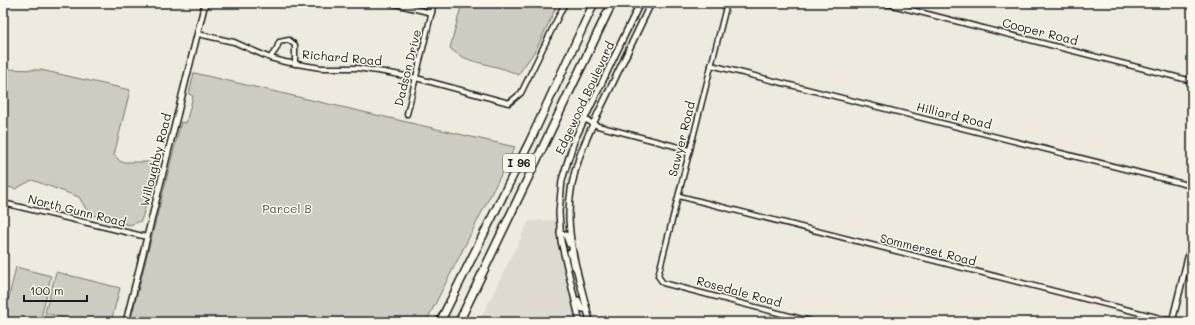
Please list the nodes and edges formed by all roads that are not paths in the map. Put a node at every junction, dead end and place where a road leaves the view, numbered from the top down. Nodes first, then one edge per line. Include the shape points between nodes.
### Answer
1 (206, 3) edge
2 (391, 3) edge
3 (434, 3) edge
4 (565, 3) edge
5 (594, 3) edge
6 (612, 3) edge
7 (640, 3) edge
8 (651, 3) edge
9 (727, 3) edge
10 (884, 3) edge
11 (432, 13) junction
12 (198, 34) junction
13 (270, 58) junction
14 (296, 64) junction
15 (711, 65) junction
16 (416, 78) junction
17 (1192, 81) edge
18 (407, 114) dead end
19 (584, 119) junction
20 (593, 124) junction
21 (690, 150) junction
22 (1192, 186) edge
23 (679, 196) junction
24 (3, 203) edge
25 (560, 233) junction
26 (147, 237) junction
27 (1192, 241) edge
28 (578, 270) junction
29 (1184, 272) junction
30 (1192, 274) edge
31 (569, 276) junction
32 (660, 281) joint
33 (587, 309) junction
34 (126, 322) edge
35 (440, 322) edge
36 (459, 322) edge
37 (580, 322) edge
38 (590, 322) edge
39 (813, 322) edge
40 (1172, 322) edge

1 - 12 street, Willoughby Road
2 - 11 street
3 - 11 street, Dadson Drive
4 - 16 street, Richard Road via 521,93 509,103
5 - 35 highway, I 96 via 530,141
6 - 36 highway, I 96
7 - 19 street, Edgewood Boulevard
8 - 20 street
9 - 15 street, Sawyer Road
10 - 17 street, Cooper Road
11 - 16 street, Dadson Drive
12 - 13 street, Richard Road via 234,42
12 - 26 street, Willoughby Road
13 - 14 street, Richard Road
13 - 14 street via 279,42 288,40 295,45
14 - 16 street, Richard Road via 321,68 357,68
15 - 21 street, Sawyer Road
15 - 22 street, Hilliard Road
16 - 18 street, Dadson Drive
19 - 20 street
19 - 25 street, Edgewood Boulevard via 569,154 562,180
20 - 21 street
20 - 28 street via 575,168 570,200 569,219
21 - 23 street, Sawyer Road
23 - 32 street, Sawyer Road via 658,276
23 - 40 street, Sommerset Road
24 - 26 street, North Gunn Road
25 - 28 street via 564,233 568,238 573,264
25 - 31 street, Edgewood Boulevard
26 - 34 street, Willoughby Road
27 - 29 street
28 - 33 street
29 - 30 street
29 - 40 street
31 - 33 street via 573,279 579,306
31 - 37 street, Edgewood Boulevard
32 - 39 street, Rosedale Road
33 - 38 street

